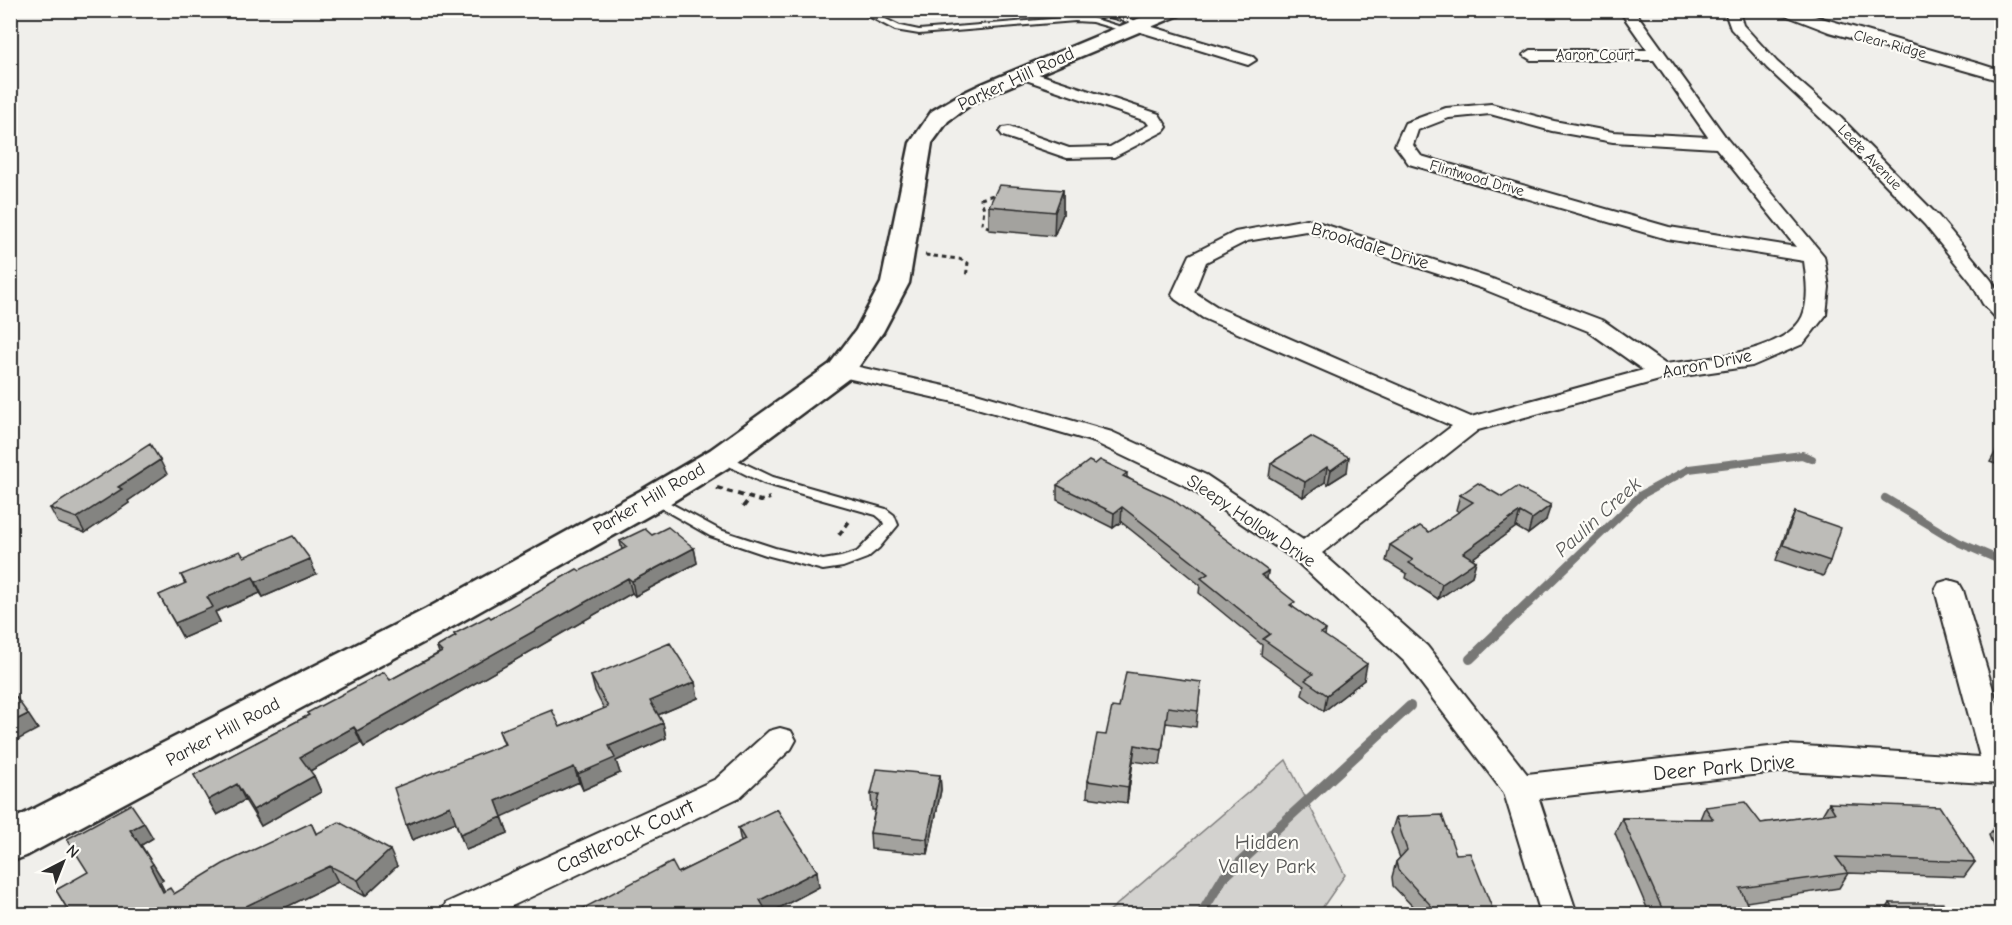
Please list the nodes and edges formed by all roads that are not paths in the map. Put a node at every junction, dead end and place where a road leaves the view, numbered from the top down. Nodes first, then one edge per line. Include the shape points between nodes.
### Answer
1 (860, 10) edge
2 (1176, 10) edge
3 (1626, 10) edge
4 (1735, 10) edge
5 (1779, 10) edge
6 (1058, 15) edge
7 (1092, 20) junction
8 (1126, 21) edge
9 (1531, 54) dead end
10 (1658, 55) junction
11 (1248, 60) dead end
12 (1023, 74) junction
13 (1999, 75) edge
14 (1009, 132) dead end
15 (1721, 143) junction
16 (1814, 256) junction
17 (2001, 311) edge
18 (841, 370) junction
19 (1661, 372) junction
20 (1469, 424) junction
21 (722, 457) junction
22 (652, 499) junction
23 (1304, 553) junction
24 (1948, 590) dead end
25 (780, 740) dead end
26 (2001, 770) edge
27 (1519, 788) junction
28 (10, 843) edge
29 (459, 915) edge
30 (1559, 915) edge

1 - 6 lane via 898,28 919,32
2 - 8 street, Parker Hill Road
3 - 10 street
4 - 17 street, Leete Avenue via 1736,26 1932,221
5 - 13 street, Clear Ridge
6 - 7 lane
6 - 8 lane
7 - 8 lane
7 - 8 lane
8 - 11 street
8 - 12 street, Parker Hill Road
9 - 10 street, Aaron Court
10 - 15 street
12 - 14 street via 1153,118 1158,127 1114,153 1067,153
12 - 18 street, Parker Hill Road via 966,99 940,116 921,143 895,283 869,332
15 - 16 street
15 - 16 street, Flintwood Drive via 1613,137 1491,109 1446,113 1411,127 1404,145 1415,160 1667,233
16 - 19 street, Aaron Drive via 1818,287 1815,315 1795,339 1744,361
18 - 21 street, Parker Hill Road
18 - 23 street, Sleepy Hollow Drive via 968,398 1103,436 1197,481
19 - 20 street, Aaron Drive
19 - 20 street, Brookdale Drive via 1596,326 1488,284 1306,225 1242,236 1197,259 1182,294 1211,313
20 - 23 street, Aaron Drive
21 - 22 street, Parker Hill Road
21 - 22 lane via 768,480 881,512 891,525 862,555 823,565 714,533
22 - 28 street, Parker Hill Road via 439,618
23 - 27 street, Sleepy Hollow Drive via 1416,654
24 - 26 street
25 - 29 street, Castlerock Court via 728,788
26 - 27 street, Deer Park Drive via 1787,758
27 - 30 street, Sleepy Hollow Drive

